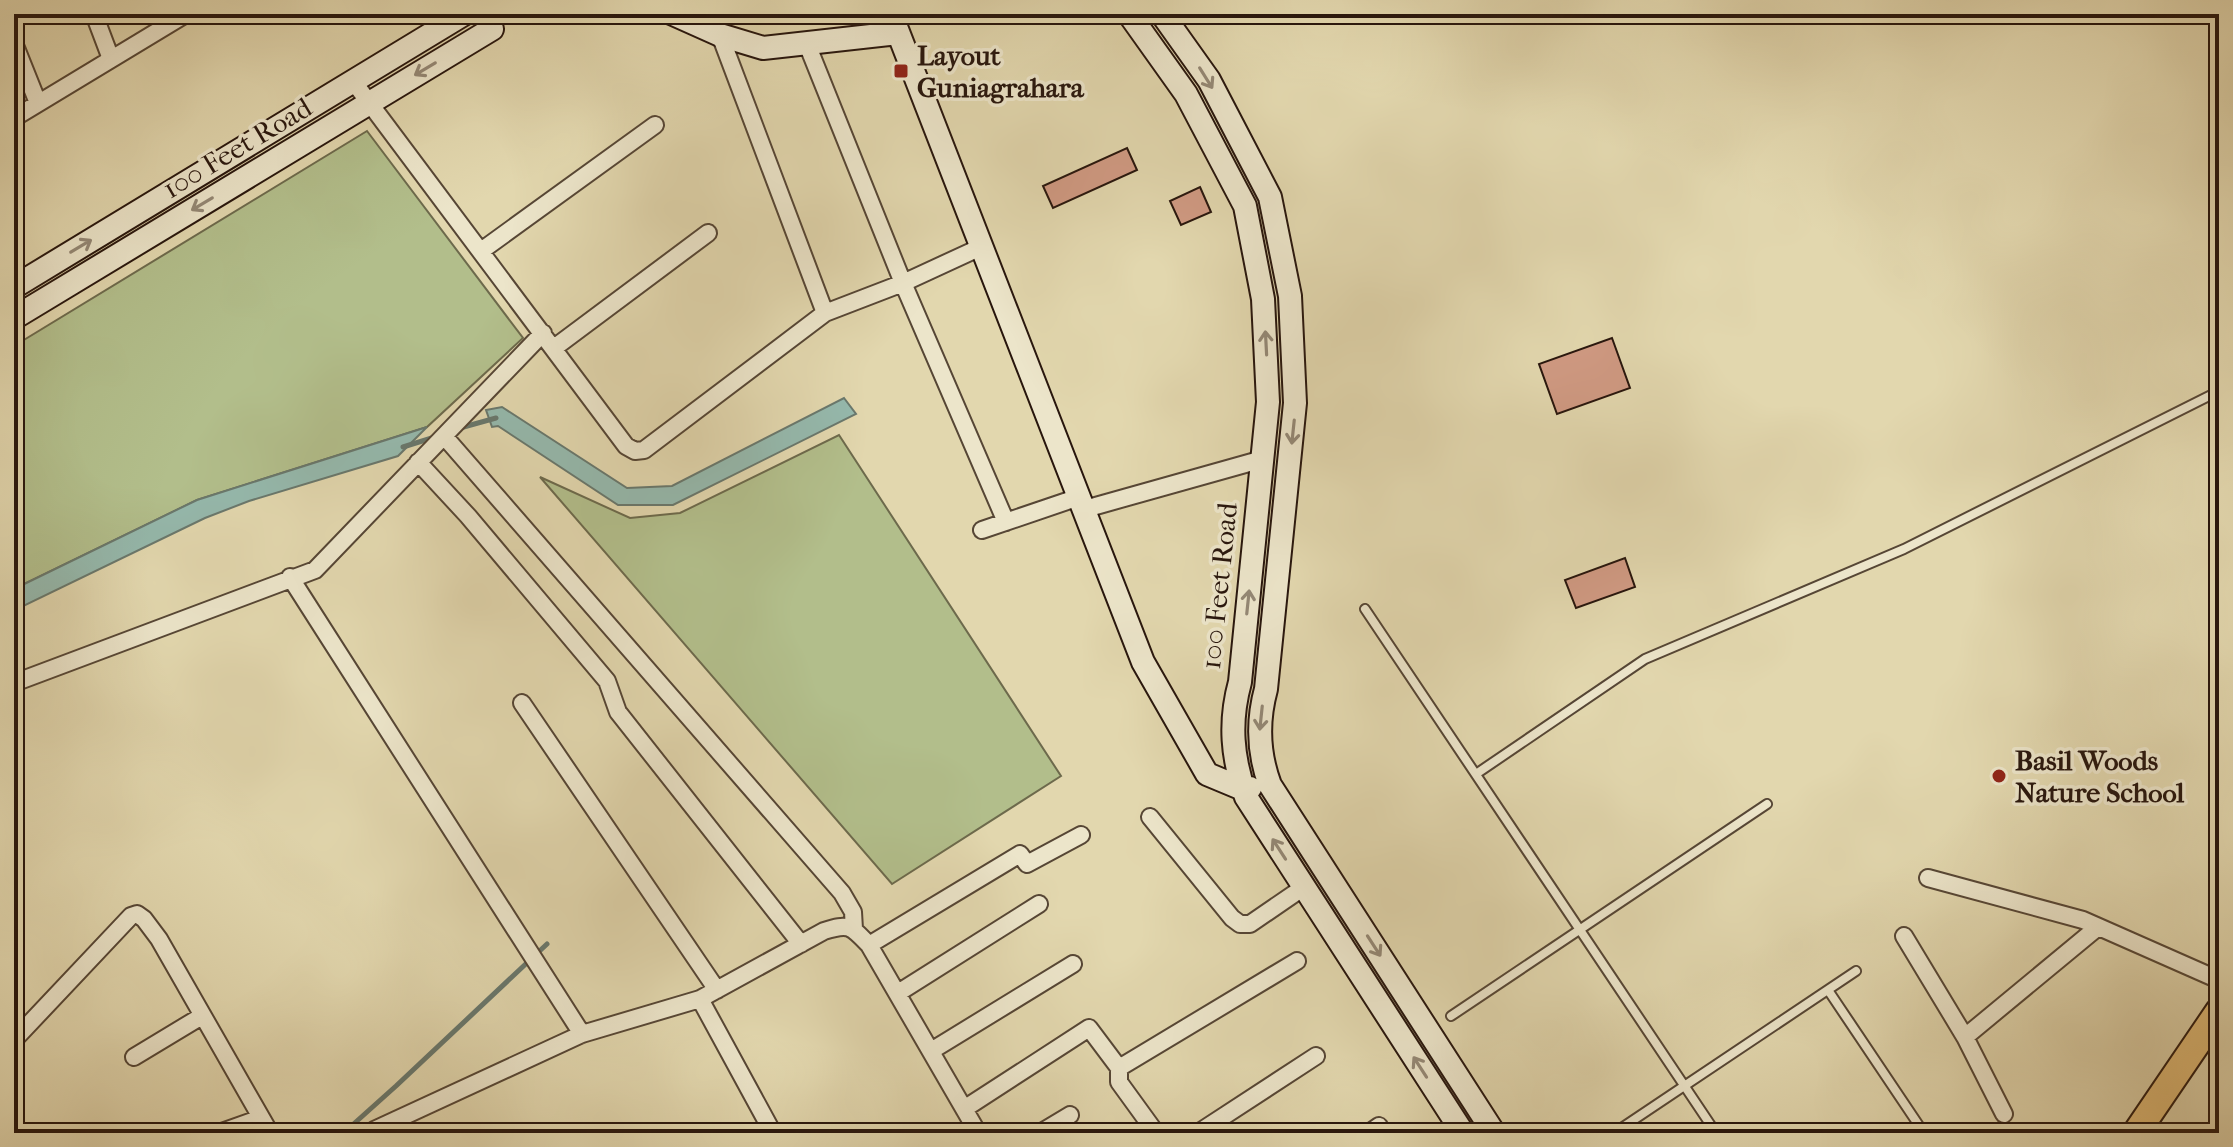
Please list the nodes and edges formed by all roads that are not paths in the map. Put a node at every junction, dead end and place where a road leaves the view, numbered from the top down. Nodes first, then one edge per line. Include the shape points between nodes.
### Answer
1 (94, 14) edge
2 (464, 14) edge
3 (676, 14) edge
4 (1129, 14) edge
5 (1162, 14) edge
6 (177, 16) edge
7 (894, 24) edge
8 (492, 29) dead end
9 (720, 35) junction
10 (14, 43) edge
11 (807, 44) junction
12 (111, 59) junction
13 (353, 81) junction
14 (38, 103) junction
15 (369, 103) junction
16 (14, 118) edge
17 (655, 125) dead end
18 (708, 233) dead end
19 (981, 247) junction
20 (481, 251) junction
21 (903, 283) junction
22 (14, 287) edge
23 (825, 313) junction
24 (14, 318) edge
25 (543, 333) junction
26 (554, 348) junction
27 (2219, 391) edge
28 (444, 436) junction
29 (422, 458) junction
30 (1263, 459) junction
31 (1082, 503) junction
32 (1006, 522) junction
33 (982, 530) dead end
34 (290, 577) junction
35 (1365, 609) dead end
36 (14, 683) edge
37 (522, 703) dead end
38 (1476, 774) junction
39 (1270, 785) junction
40 (1243, 789) junction
41 (1767, 804) dead end
42 (1150, 817) dead end
43 (1081, 835) dead end
44 (1928, 878) dead end
45 (1304, 887) junction
46 (1039, 904) dead end
47 (2098, 927) junction
48 (854, 929) junction
49 (1580, 929) junction
50 (1904, 936) dead end
51 (801, 944) junction
52 (869, 945) junction
53 (1297, 961) dead end
54 (1073, 964) dead end
55 (1856, 971) dead end
56 (2219, 980) edge
57 (717, 990) junction
58 (1828, 990) junction
59 (898, 993) junction
60 (700, 999) junction
61 (2219, 1011) edge
62 (202, 1016) junction
63 (1451, 1016) dead end
64 (582, 1034) junction
65 (1965, 1037) junction
66 (14, 1040) edge
67 (931, 1051) junction
68 (1316, 1056) dead end
69 (134, 1057) dead end
70 (1119, 1068) junction
71 (1685, 1086) junction
72 (964, 1109) junction
73 (2004, 1114) dead end
74 (1070, 1115) dead end
75 (261, 1118) junction
76 (374, 1130) dead end
77 (219, 1133) edge
78 (270, 1133) edge
79 (773, 1133) edge
80 (978, 1133) edge
81 (1040, 1133) edge
82 (1156, 1133) edge
83 (1198, 1133) edge
84 (1463, 1133) edge
85 (1494, 1133) edge
86 (1614, 1133) edge
87 (1716, 1133) edge
88 (1924, 1133) edge
89 (2136, 1133) edge

1 - 12 street
2 - 13 main road, 100 Feet Road
3 - 9 main road
30 -> 4 main road, 100 Feet Road via 1268,402 1263,299 1245,206 1186,94
5 -> 39 main road, 100 Feet Road via 1209,80 1270,197 1290,296 1295,403 1259,732
6 - 12 street
7 - 11 main road
7 - 19 main road
8 -> 15 main road, 100 Feet Road
9 - 11 main road via 763,48
9 - 23 street
10 - 14 street
11 - 21 street
12 - 14 street
13 - 15 street
22 -> 13 main road, 100 Feet Road
14 - 16 street
15 - 20 street
15 -> 24 main road, 100 Feet Road
17 - 20 street
18 - 26 street
19 - 21 street
19 - 31 main road
20 - 25 street
21 - 23 street
21 - 32 street
23 - 26 street via 644,450 626,446
25 - 26 street
25 - 28 street
27 - 38 lane via 1904,549 1645,659
28 - 29 street
28 - 48 street via 842,893 853,912
29 - 34 street via 315,570
29 - 51 street via 607,681 618,712
30 - 31 street
40 -> 30 main road, 100 Feet Road via 1232,732
31 - 32 street
31 - 40 main road via 1143,662 1207,774
32 - 33 street
34 - 36 street
34 - 64 street
35 - 38 lane
37 - 57 street
38 - 49 lane
39 - 40 main road
39 -> 85 main road, 100 Feet Road
45 -> 40 main road, 100 Feet Road
41 - 49 lane
42 - 45 street via 1240,924 1250,924
43 - 52 street via 1027,864 1020,854
44 - 47 street
84 -> 45 main road, 100 Feet Road
46 - 59 street
47 - 56 street
47 - 65 street
48 - 51 street via 842,925
48 - 52 street
49 - 63 lane
49 - 71 lane
50 - 65 street
51 - 57 street
52 - 59 street
53 - 70 street
54 - 67 street
55 - 58 lane
57 - 60 street
58 - 71 lane
58 - 88 lane
59 - 67 street
60 - 64 street
60 - 79 street
61 - 89 main road
62 - 66 street via 159,939 137,914
62 - 69 street
62 - 75 street
64 - 76 street
65 - 73 street
67 - 72 street
68 - 83 street
70 - 72 street via 1089,1028
70 - 82 street via 1119,1082
71 - 86 lane
71 - 87 lane
72 - 80 street
74 - 81 street
75 - 77 street
75 - 78 street

